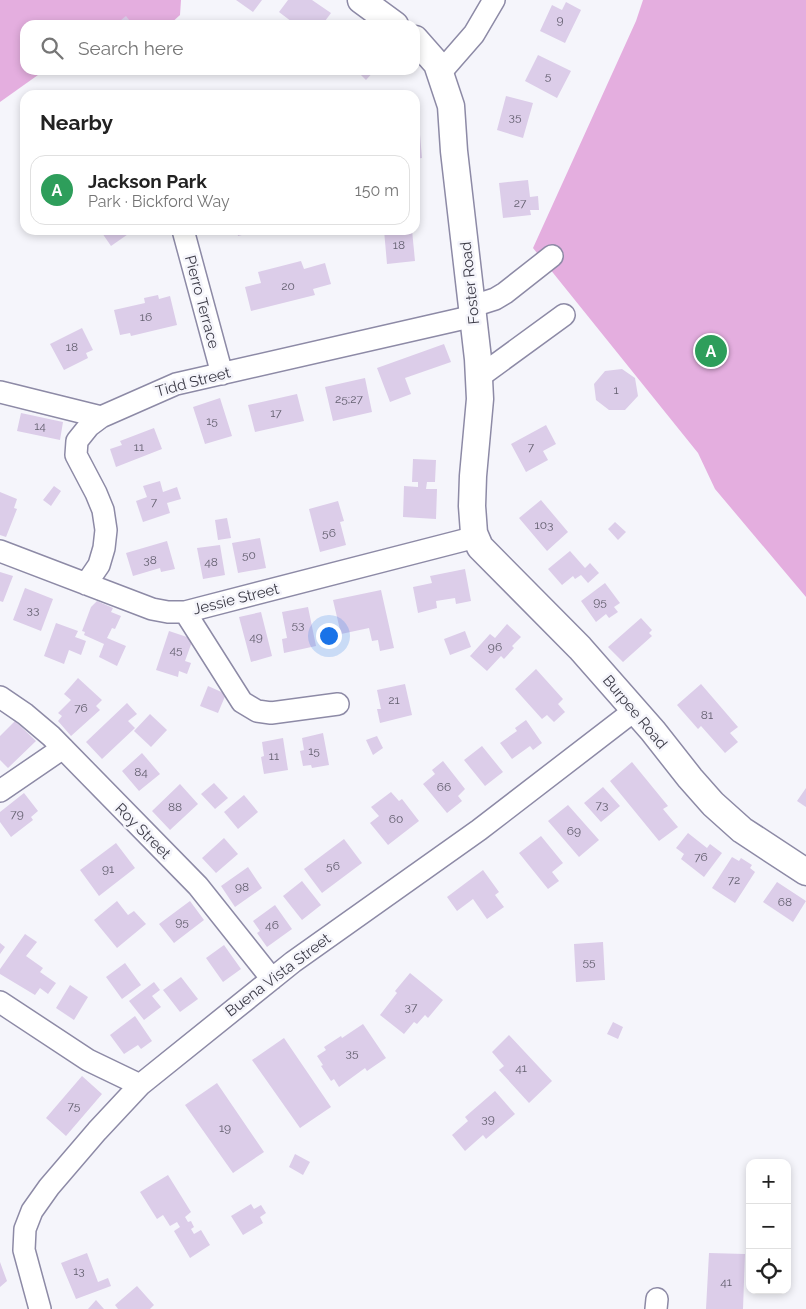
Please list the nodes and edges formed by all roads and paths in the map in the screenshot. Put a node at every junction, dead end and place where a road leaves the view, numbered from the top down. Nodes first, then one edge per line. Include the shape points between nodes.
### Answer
1 (361, 0) edge
2 (494, 0) edge
3 (388, 20) edge
4 (420, 45) edge
5 (440, 73) junction
6 (184, 235) edge
7 (552, 256) dead end
8 (473, 311) junction
9 (564, 315) dead end
10 (222, 374) junction
11 (480, 377) junction
12 (0, 392) edge
13 (100, 417) junction
14 (476, 537) junction
15 (0, 551) edge
16 (86, 584) junction
17 (185, 612) junction
18 (0, 697) edge
19 (338, 704) dead end
20 (635, 710) junction
21 (63, 748) junction
22 (0, 791) edge
23 (806, 872) edge
24 (272, 979) junction
25 (0, 1002) edge
26 (140, 1085) junction
27 (40, 1309) edge

1 - 3 street
2 - 5 street via 474,34
4 - 5 street, Foster Road via 437,64
5 - 8 street, Foster Road via 451,106
6 - 10 street, Pierro Terrace
7 - 8 street, Tidd Street via 505,293
8 - 10 street, Tidd Street
8 - 11 street, Foster Road
9 - 11 street
10 - 13 street, Tidd Street via 176,384
11 - 14 street, Foster Road via 472,476
12 - 13 street
13 - 16 street, Tidd Street via 77,441 76,455 103,510 106,530 99,565
14 - 17 street, Jessie Street
14 - 20 street, Burpee Road via 480,547 580,648
15 - 16 street, Jessie Street
16 - 17 street, Jessie Street via 152,609
17 - 19 street via 242,702 257,711 270,713
18 - 21 street, Roy Street via 26,714
20 - 23 street, Burpee Road via 720,810 742,830
20 - 24 street, Buena Vista Street via 479,830
21 - 22 street
21 - 24 street, Roy Street via 198,886
24 - 26 street, Buena Vista Street
25 - 26 street via 88,1060
26 - 27 street, Buena Vista Street via 49,1187 32,1211 25,1229 24,1250

